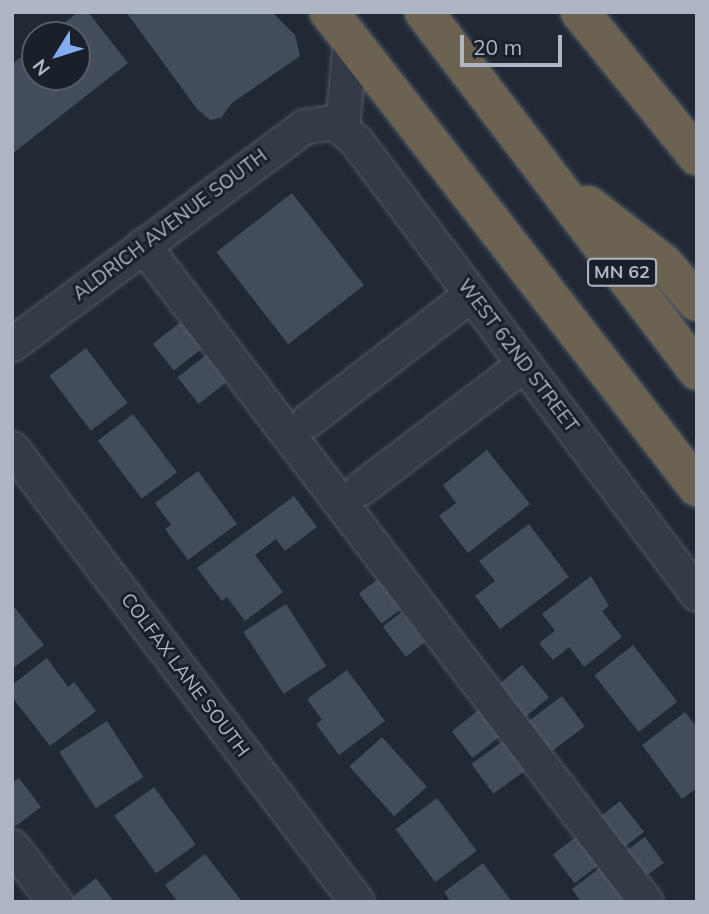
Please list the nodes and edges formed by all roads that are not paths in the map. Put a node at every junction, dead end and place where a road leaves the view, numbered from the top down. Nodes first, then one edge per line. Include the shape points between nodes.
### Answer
1 (424, 12) edge
2 (580, 12) edge
3 (339, 26) edge
4 (339, 125) junction
5 (697, 156) edge
6 (547, 173) junction
7 (143, 244) junction
8 (471, 294) junction
9 (697, 302) edge
10 (12, 344) edge
11 (524, 364) junction
12 (697, 370) edge
13 (308, 421) dead end
14 (12, 448) edge
15 (697, 487) edge
16 (361, 488) dead end
17 (697, 594) edge
18 (12, 846) edge
19 (55, 902) edge
20 (357, 902) edge
21 (646, 902) edge

1 - 6 highway, MN 62
2 - 5 highway
3 - 4 street
3 - 15 highway
4 - 7 street, ALDRICH AVENUE SOUTH via 304,126
4 - 8 street, WEST 62ND STREET
6 - 9 highway via 664,264
6 - 12 highway, MN 62
7 - 10 street, ALDRICH AVENUE SOUTH
7 - 21 street
8 - 11 street, WEST 62ND STREET
8 - 13 street
11 - 16 street
11 - 17 street, WEST 62ND STREET
14 - 20 street, COLFAX LANE SOUTH
18 - 19 street

